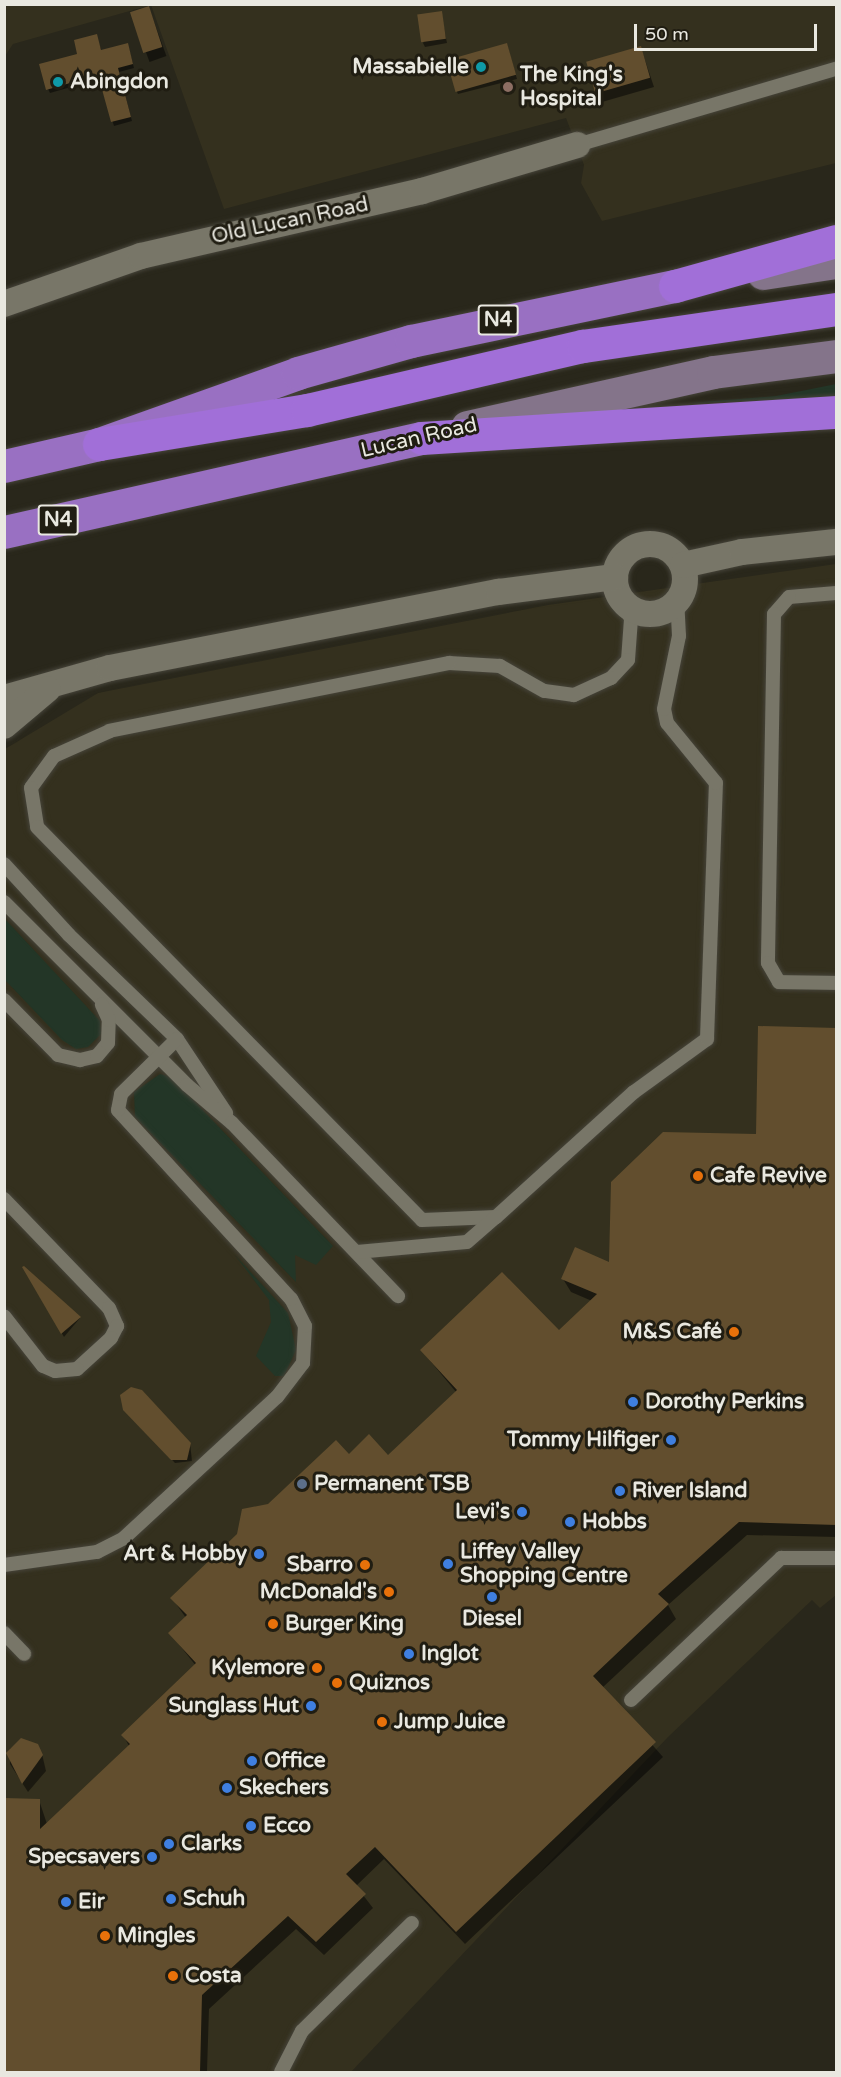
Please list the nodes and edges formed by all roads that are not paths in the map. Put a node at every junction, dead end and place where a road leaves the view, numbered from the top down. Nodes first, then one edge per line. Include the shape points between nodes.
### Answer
1 (837, 69) edge
2 (577, 145) joint
3 (837, 241) edge
4 (837, 262) edge
5 (675, 286) junction
6 (4, 304) edge
7 (837, 309) edge
8 (837, 356) edge
9 (837, 412) edge
10 (422, 438) junction
11 (99, 444) junction
12 (4, 466) edge
13 (4, 532) edge
14 (837, 542) edge
15 (683, 565) junction
16 (619, 589) junction
17 (837, 593) edge
18 (677, 603) junction
19 (57, 681) junction
20 (4, 698) edge
21 (4, 726) edge
22 (4, 864) edge
23 (4, 902) edge
24 (837, 983) edge
25 (97, 997) junction
26 (4, 1000) edge
27 (177, 1039) junction
28 (160, 1056) junction
29 (232, 1123) junction
30 (4, 1199) edge
31 (496, 1217) junction
32 (357, 1252) junction
33 (398, 1296) dead end
34 (4, 1316) edge
35 (837, 1558) edge
36 (4, 1565) edge
37 (4, 1633) edge
38 (24, 1654) dead end
39 (631, 1700) dead end
40 (412, 1923) dead end
41 (281, 2073) edge

1 - 2 lane
2 - 6 street, Old Lucan Road via 422,192 141,256
3 - 5 highway
4 - 5 main road
5 - 11 highway, N4 via 411,341 298,373
7 - 11 highway via 583,345 307,410
8 - 10 main road, Lucan Road via 713,372
9 - 10 highway
10 - 13 highway, Lucan Road / N4
11 - 12 highway, N4
14 - 15 street via 742,552
15 - 16 street via 668,548 644,544 623,555
15 - 18 street via 685,585
16 - 18 street via 649,614
16 - 19 street via 499,592
16 - 31 lane via 631,619 628,660 611,678 574,695 544,691 500,666 449,663 111,731 54,756 30,788 37,827 412,1215 433,1222
17 - 24 lane via 789,597 774,614 768,963 779,982
18 - 31 lane via 679,636 664,709 667,723 716,783 711,1028 701,1048 634,1092
19 - 20 street
19 - 21 street
22 - 27 lane via 69,935
23 - 25 lane
25 - 26 lane via 110,1031 102,1052 86,1060 58,1055
25 - 28 lane
27 - 28 lane
27 - 29 lane
28 - 29 lane
28 - 36 lane via 121,1094 118,1110 291,1299 305,1326 303,1364 276,1397 124,1538 97,1552
29 - 32 lane
30 - 34 lane via 109,1308 117,1326 111,1338 77,1369 55,1371 44,1366
31 - 32 lane via 467,1242
32 - 33 lane
35 - 39 lane via 781,1558
37 - 38 lane
40 - 41 lane via 302,2031

